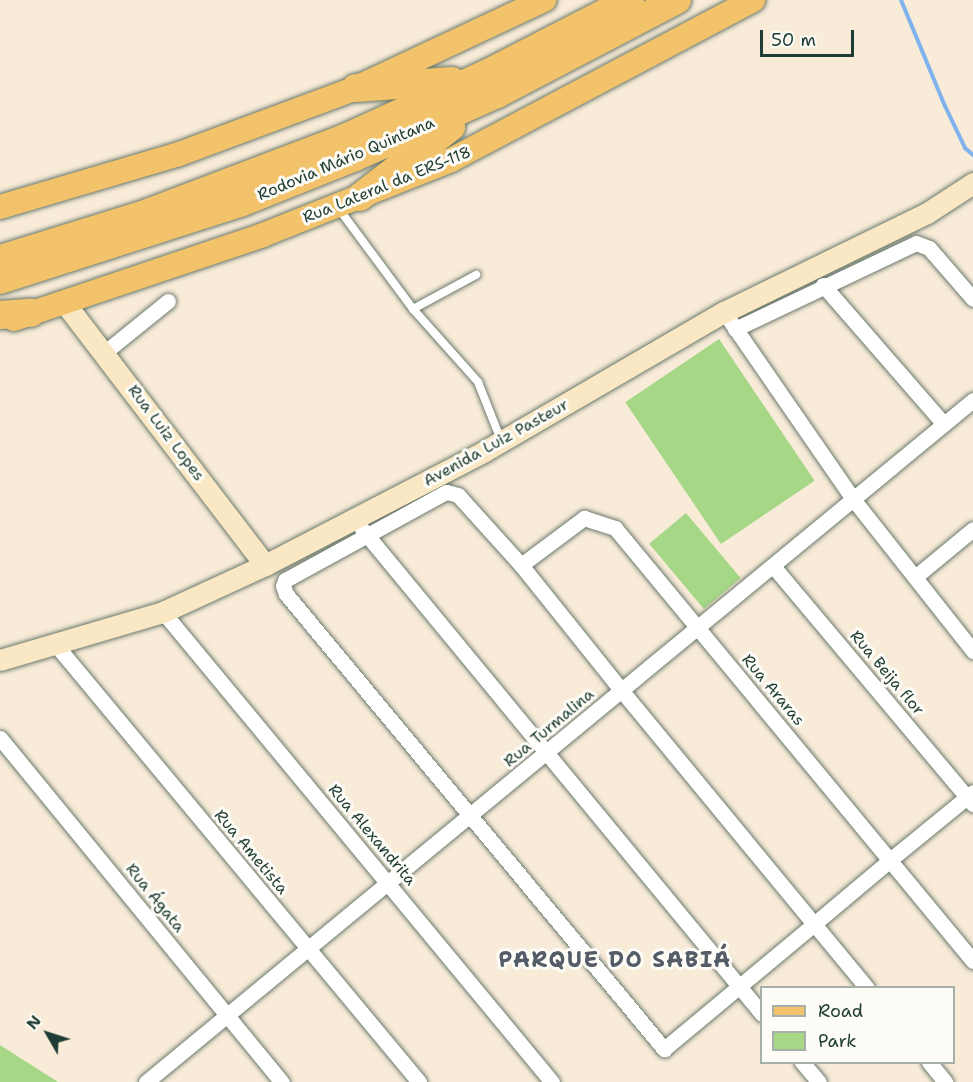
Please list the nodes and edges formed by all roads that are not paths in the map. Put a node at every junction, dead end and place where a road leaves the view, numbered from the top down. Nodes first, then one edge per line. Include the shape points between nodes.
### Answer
1 (544, 0) edge
2 (630, 0) edge
3 (677, 0) edge
4 (753, 0) edge
5 (492, 84) junction
6 (356, 88) junction
7 (973, 183) edge
8 (348, 201) junction
9 (0, 207) edge
10 (0, 259) edge
11 (476, 275) dead end
12 (0, 280) edge
13 (823, 285) junction
14 (973, 299) edge
15 (168, 301) dead end
16 (64, 302) junction
17 (414, 309) junction
18 (31, 313) junction
19 (0, 315) edge
20 (729, 321) junction
21 (0, 323) edge
22 (105, 352) junction
23 (973, 400) edge
24 (944, 424) junction
25 (501, 442) junction
26 (853, 499) junction
27 (361, 527) junction
28 (973, 529) edge
29 (265, 565) junction
30 (521, 565) junction
31 (774, 566) junction
32 (915, 577) junction
33 (163, 612) junction
34 (699, 629) junction
35 (56, 645) junction
36 (973, 651) edge
37 (0, 660) edge
38 (622, 691) junction
39 (0, 738) edge
40 (547, 753) junction
41 (971, 797) edge
42 (471, 815) junction
43 (890, 860) junction
44 (389, 883) junction
45 (814, 924) junction
46 (309, 950) junction
47 (973, 961) edge
48 (866, 986) edge
49 (738, 987) junction
50 (760, 1012) edge
51 (227, 1016) junction
52 (804, 1064) edge
53 (931, 1064) edge
54 (147, 1082) edge
55 (282, 1082) edge
56 (418, 1082) edge
57 (552, 1082) edge
58 (819, 1082) edge
59 (945, 1082) edge

1 - 6 main road
2 - 5 highway, Rodovia Mário Quintana
3 - 5 highway, Rodovia Mário Quintana
4 - 8 main road, Rua Lateral da ERS-118 via 507,133
5 - 6 highway
5 - 8 highway
5 - 10 highway, Rodovia Mário Quintana via 142,215
5 - 12 highway, Rodovia Mário Quintana via 240,203
6 - 9 main road via 178,154
7 - 20 main road, Avenida Luiz Pasteur via 927,213
8 - 16 main road, Rua Lateral da ERS-118 via 263,235
8 - 17 lane
11 - 17 lane
13 - 14 street via 915,243 929,248
13 - 20 street
13 - 24 street
15 - 22 street
16 - 18 main road, Rua Lateral da ERS-118
16 - 22 main road, Rua Luiz Lopes
17 - 25 lane via 478,382
18 - 19 highway
18 - 21 main road, Rua Lateral da ERS-118
20 - 25 main road, Avenida Luiz Pasteur
20 - 26 street
22 - 29 main road, Rua Luiz Lopes
23 - 24 street, Rua Turmalina
24 - 26 street, Rua Turmalina
25 - 27 main road, Avenida Luiz Pasteur
26 - 31 street, Rua Turmalina
26 - 32 street
27 - 29 main road, Avenida Luiz Pasteur
27 - 30 street via 446,492 459,495
27 - 40 street
27 - 42 street via 285,580 283,586
28 - 32 street
29 - 33 main road, Avenida Luiz Pasteur
30 - 34 street, Rua Araras via 584,518 615,528
30 - 38 street
31 - 34 street, Rua Turmalina
31 - 41 street, Rua Beija flor
32 - 36 street
33 - 35 main road, Avenida Luiz Pasteur
33 - 44 street, Rua Alexandrita
34 - 38 street, Rua Turmalina
34 - 43 street, Rua Araras
35 - 37 main road, Avenida Luiz Pasteur
35 - 46 street, Rua Ametista
38 - 40 street, Rua Turmalina
38 - 45 street
39 - 51 street, Rua Ágata
40 - 42 street, Rua Turmalina
40 - 49 street
41 - 43 street
42 - 44 street, Rua Turmalina
42 - 49 street via 664,1049
43 - 45 street
43 - 47 street, Rua Araras
44 - 46 street, Rua Turmalina
44 - 57 street, Rua Alexandrita
45 - 48 street
45 - 49 street
46 - 51 street, Rua Turmalina
46 - 56 street, Rua Ametista
49 - 50 street
51 - 54 street, Rua Turmalina
51 - 55 street, Rua Ágata
52 - 58 street
53 - 59 street

